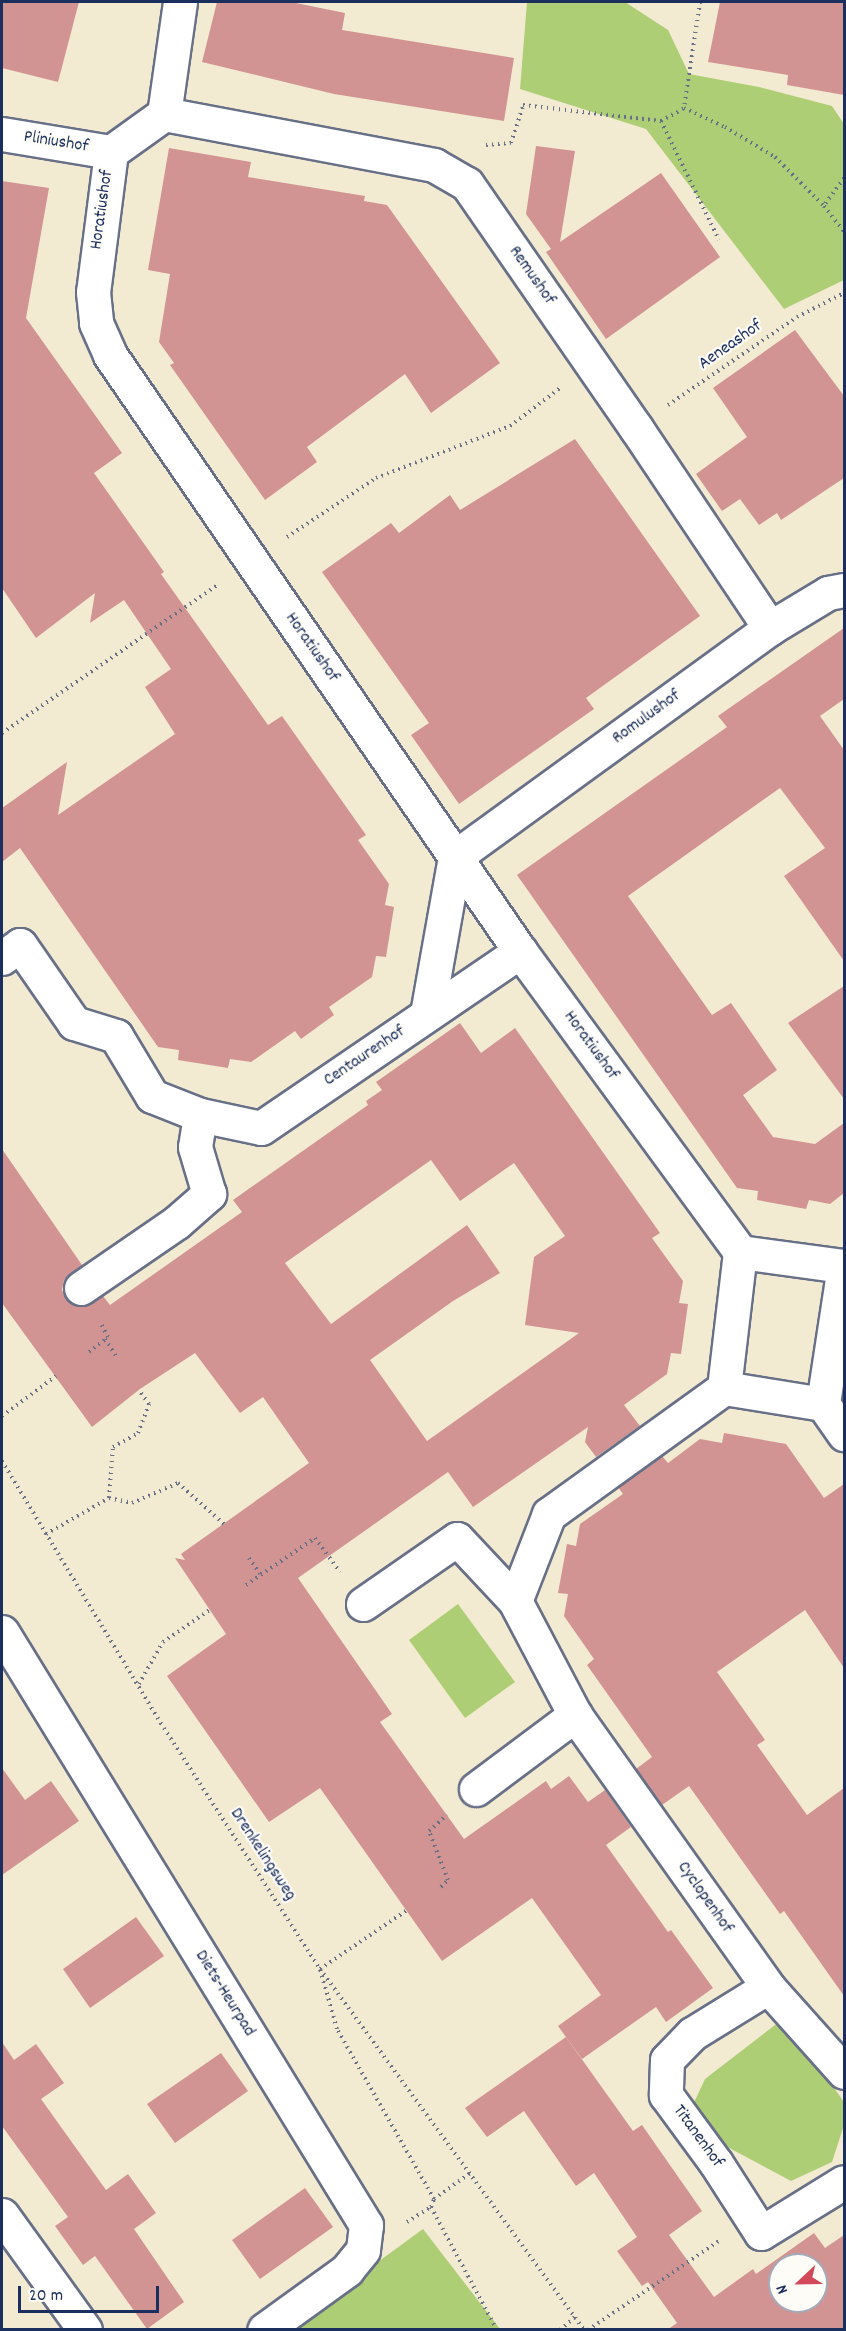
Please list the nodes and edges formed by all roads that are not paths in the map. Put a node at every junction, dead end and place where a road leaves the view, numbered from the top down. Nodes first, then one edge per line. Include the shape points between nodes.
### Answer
1 (180, 2) edge
2 (164, 114) junction
3 (2, 134) edge
4 (111, 152) junction
5 (844, 590) edge
6 (770, 628) junction
7 (455, 857) junction
8 (520, 951) junction
9 (2, 958) edge
10 (428, 1014) junction
11 (200, 1115) junction
12 (740, 1252) junction
13 (844, 1266) edge
14 (81, 1288) dead end
15 (724, 1388) junction
16 (823, 1404) junction
17 (844, 1434) edge
18 (515, 1601) junction
19 (363, 1604) road end
20 (2, 1632) edge
21 (575, 1715) junction
22 (476, 1789) road end
23 (768, 1987) junction
24 (844, 2072) edge
25 (844, 2182) edge
26 (2, 2215) edge
27 (85, 2330) edge
28 (264, 2330) edge

1 - 2 street
2 - 4 street, Horatiushof
2 - 6 street, Remushof via 434,165 467,184
3 - 4 street, Pliniushof
4 - 7 street, Horatiushof via 93,292 96,323 110,354
5 - 6 street, Romulushof via 828,593
6 - 7 street, Romulushof
7 - 8 street, Horatiushof
7 - 10 street
8 - 10 street, Centaurenhof
8 - 12 street, Horatiushof
9 - 11 street, Centaurenhof via 20,945 74,1023 116,1036 152,1096
10 - 11 street, Centaurenhof via 261,1128
11 - 14 street via 195,1147 209,1194 177,1222
12 - 13 street
12 - 15 street
13 - 16 street
15 - 16 street
15 - 18 street via 549,1514
16 - 17 street
18 - 19 street, Cyclopenhof via 457,1539
18 - 21 street, Cyclopenhof
20 - 28 street, Diets-Heurpad via 366,2225 363,2250 347,2270
21 - 22 street
21 - 23 street, Cyclopenhof
23 - 24 street, Cyclopenhof
23 - 25 street, Titanenhof via 692,2034 666,2060 666,2095 761,2233
26 - 27 street

